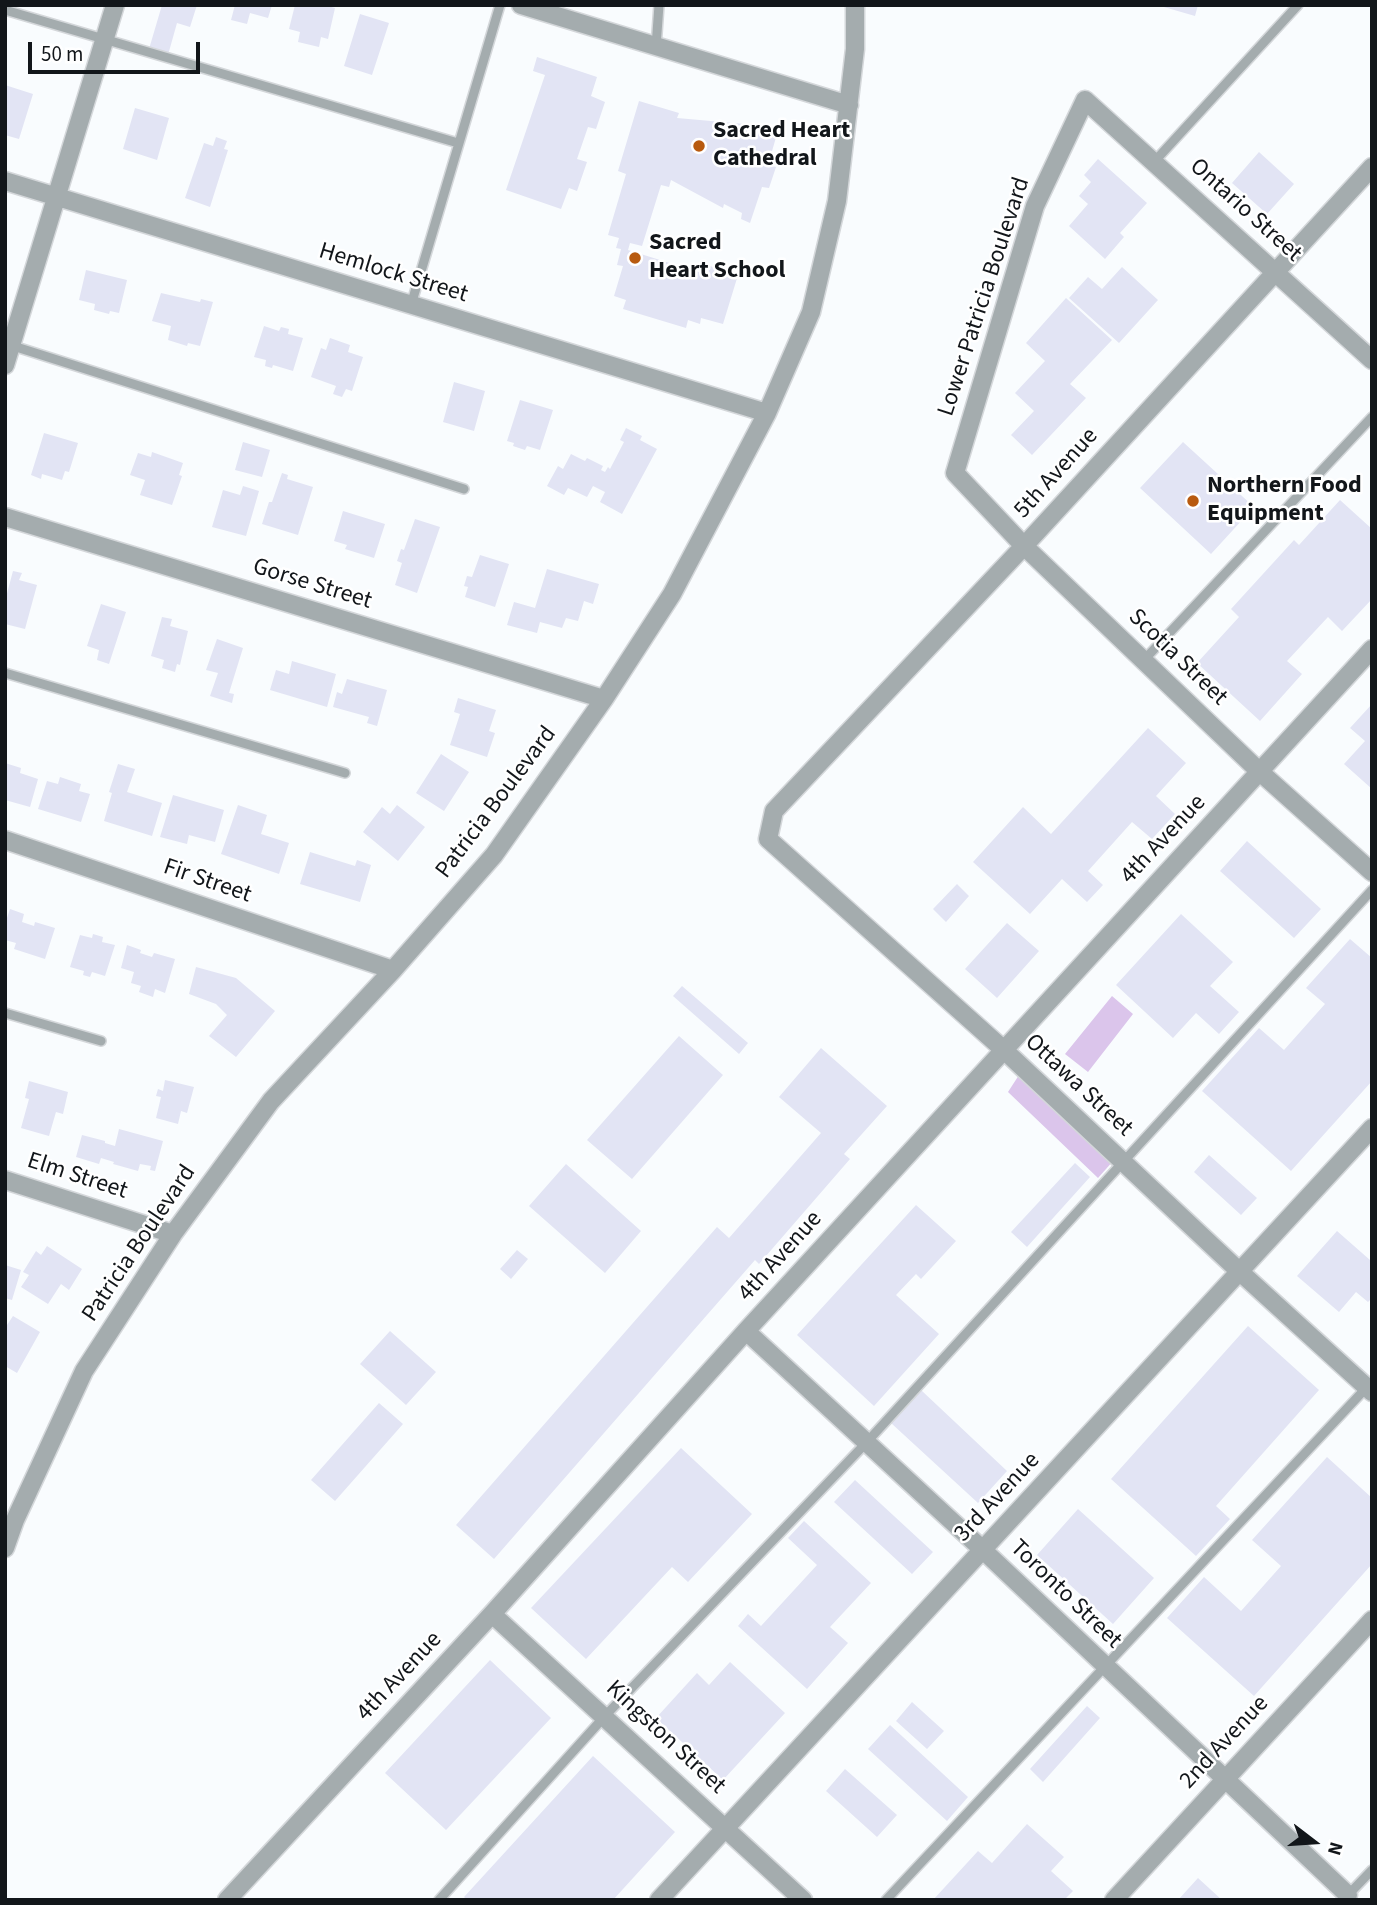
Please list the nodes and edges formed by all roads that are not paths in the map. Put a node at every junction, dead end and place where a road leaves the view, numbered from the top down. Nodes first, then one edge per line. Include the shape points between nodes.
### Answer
1 (116, 5) edge
2 (500, 5) edge
3 (521, 5) edge
4 (659, 5) edge
5 (855, 5) edge
6 (1298, 5) edge
7 (5, 10) edge
8 (105, 39) junction
9 (656, 47) junction
10 (1085, 100) joint
11 (849, 105) junction
12 (458, 143) junction
13 (1154, 162) junction
14 (1372, 167) edge
15 (5, 181) edge
16 (58, 197) junction
17 (1275, 272) junction
18 (411, 305) junction
19 (8, 344) edge
20 (1372, 360) edge
21 (5, 365) edge
22 (767, 413) junction
23 (1372, 417) edge
24 (955, 473) joint
25 (464, 489) dead end
26 (5, 517) edge
27 (1024, 546) junction
28 (1372, 649) edge
29 (1144, 660) junction
30 (5, 673) edge
31 (604, 699) junction
32 (1260, 772) junction
33 (345, 774) dead end
34 (774, 811) joint
35 (5, 840) edge
36 (1372, 872) edge
37 (1372, 890) edge
38 (393, 970) junction
39 (5, 1013) edge
40 (101, 1041) dead end
41 (1004, 1050) junction
42 (1372, 1128) edge
43 (1124, 1162) junction
44 (5, 1180) edge
45 (173, 1234) junction
46 (1239, 1271) junction
47 (746, 1331) junction
48 (1370, 1387) edge
49 (866, 1443) junction
50 (10, 1518) edge
51 (5, 1548) edge
52 (983, 1550) junction
53 (492, 1614) junction
54 (1372, 1620) edge
55 (1104, 1666) junction
56 (605, 1716) junction
57 (1225, 1779) junction
58 (726, 1827) junction
59 (1372, 1870) edge
60 (1348, 1895) joint
61 (232, 1898) edge
62 (439, 1900) edge
63 (659, 1900) edge
64 (803, 1900) edge
65 (886, 1900) edge
66 (1114, 1900) edge

1 - 8 street
2 - 12 lane
3 - 9 street
4 - 9 lane
5 - 11 street, Patricia Boulevard
6 - 13 lane
7 - 8 lane
8 - 12 lane
8 - 16 street
9 - 11 street
10 - 13 street, Ontario Street
10 - 24 street, Lower Patricia Boulevard via 1035,206
11 - 22 street, Patricia Boulevard via 837,201 811,312
12 - 18 lane
13 - 17 street, Ontario Street
14 - 17 street, 5th Avenue
15 - 16 street, Hemlock Street
16 - 18 street, Hemlock Street
16 - 19 street
17 - 20 street, Ontario Street
17 - 27 street, 5th Avenue
18 - 22 street, Hemlock Street
19 - 21 street
19 - 25 lane
22 - 31 street, Patricia Boulevard via 672,594
23 - 29 lane
24 - 27 street, Scotia Street
26 - 31 street, Gorse Street
27 - 29 street, Scotia Street
27 - 34 street, 5th Avenue
28 - 32 street, 4th Avenue
29 - 32 street, Scotia Street
30 - 33 lane
31 - 38 street, Patricia Boulevard via 494,855
32 - 36 street, Scotia Street
32 - 41 street, 4th Avenue
34 - 41 street, Ottawa Street via 768,839
35 - 38 street, Fir Street
37 - 43 lane
38 - 45 street, Patricia Boulevard via 271,1101
39 - 40 lane
41 - 43 street, Ottawa Street
41 - 47 street, 4th Avenue
42 - 46 street, 3rd Avenue
43 - 46 street, Ottawa Street
43 - 49 lane
44 - 45 street, Elm Street
45 - 50 street, Patricia Boulevard via 84,1371
46 - 48 street, Ottawa Street
46 - 52 street, 3rd Avenue
47 - 49 street, Toronto Street
47 - 53 street, 4th Avenue
48 - 55 lane
49 - 52 street, Toronto Street
49 - 56 lane
50 - 51 street, Patricia Boulevard
52 - 55 street, Toronto Street
52 - 58 street, 3rd Avenue
53 - 56 street, Kingston Street
53 - 61 street, 4th Avenue
54 - 57 street, 2nd Avenue
55 - 57 street, Toronto Street
55 - 65 lane
56 - 58 street, Kingston Street
56 - 62 lane
57 - 60 street, Toronto Street
57 - 66 street, 2nd Avenue
58 - 63 street, 3rd Avenue
58 - 64 street, Kingston Street
59 - 60 lane

